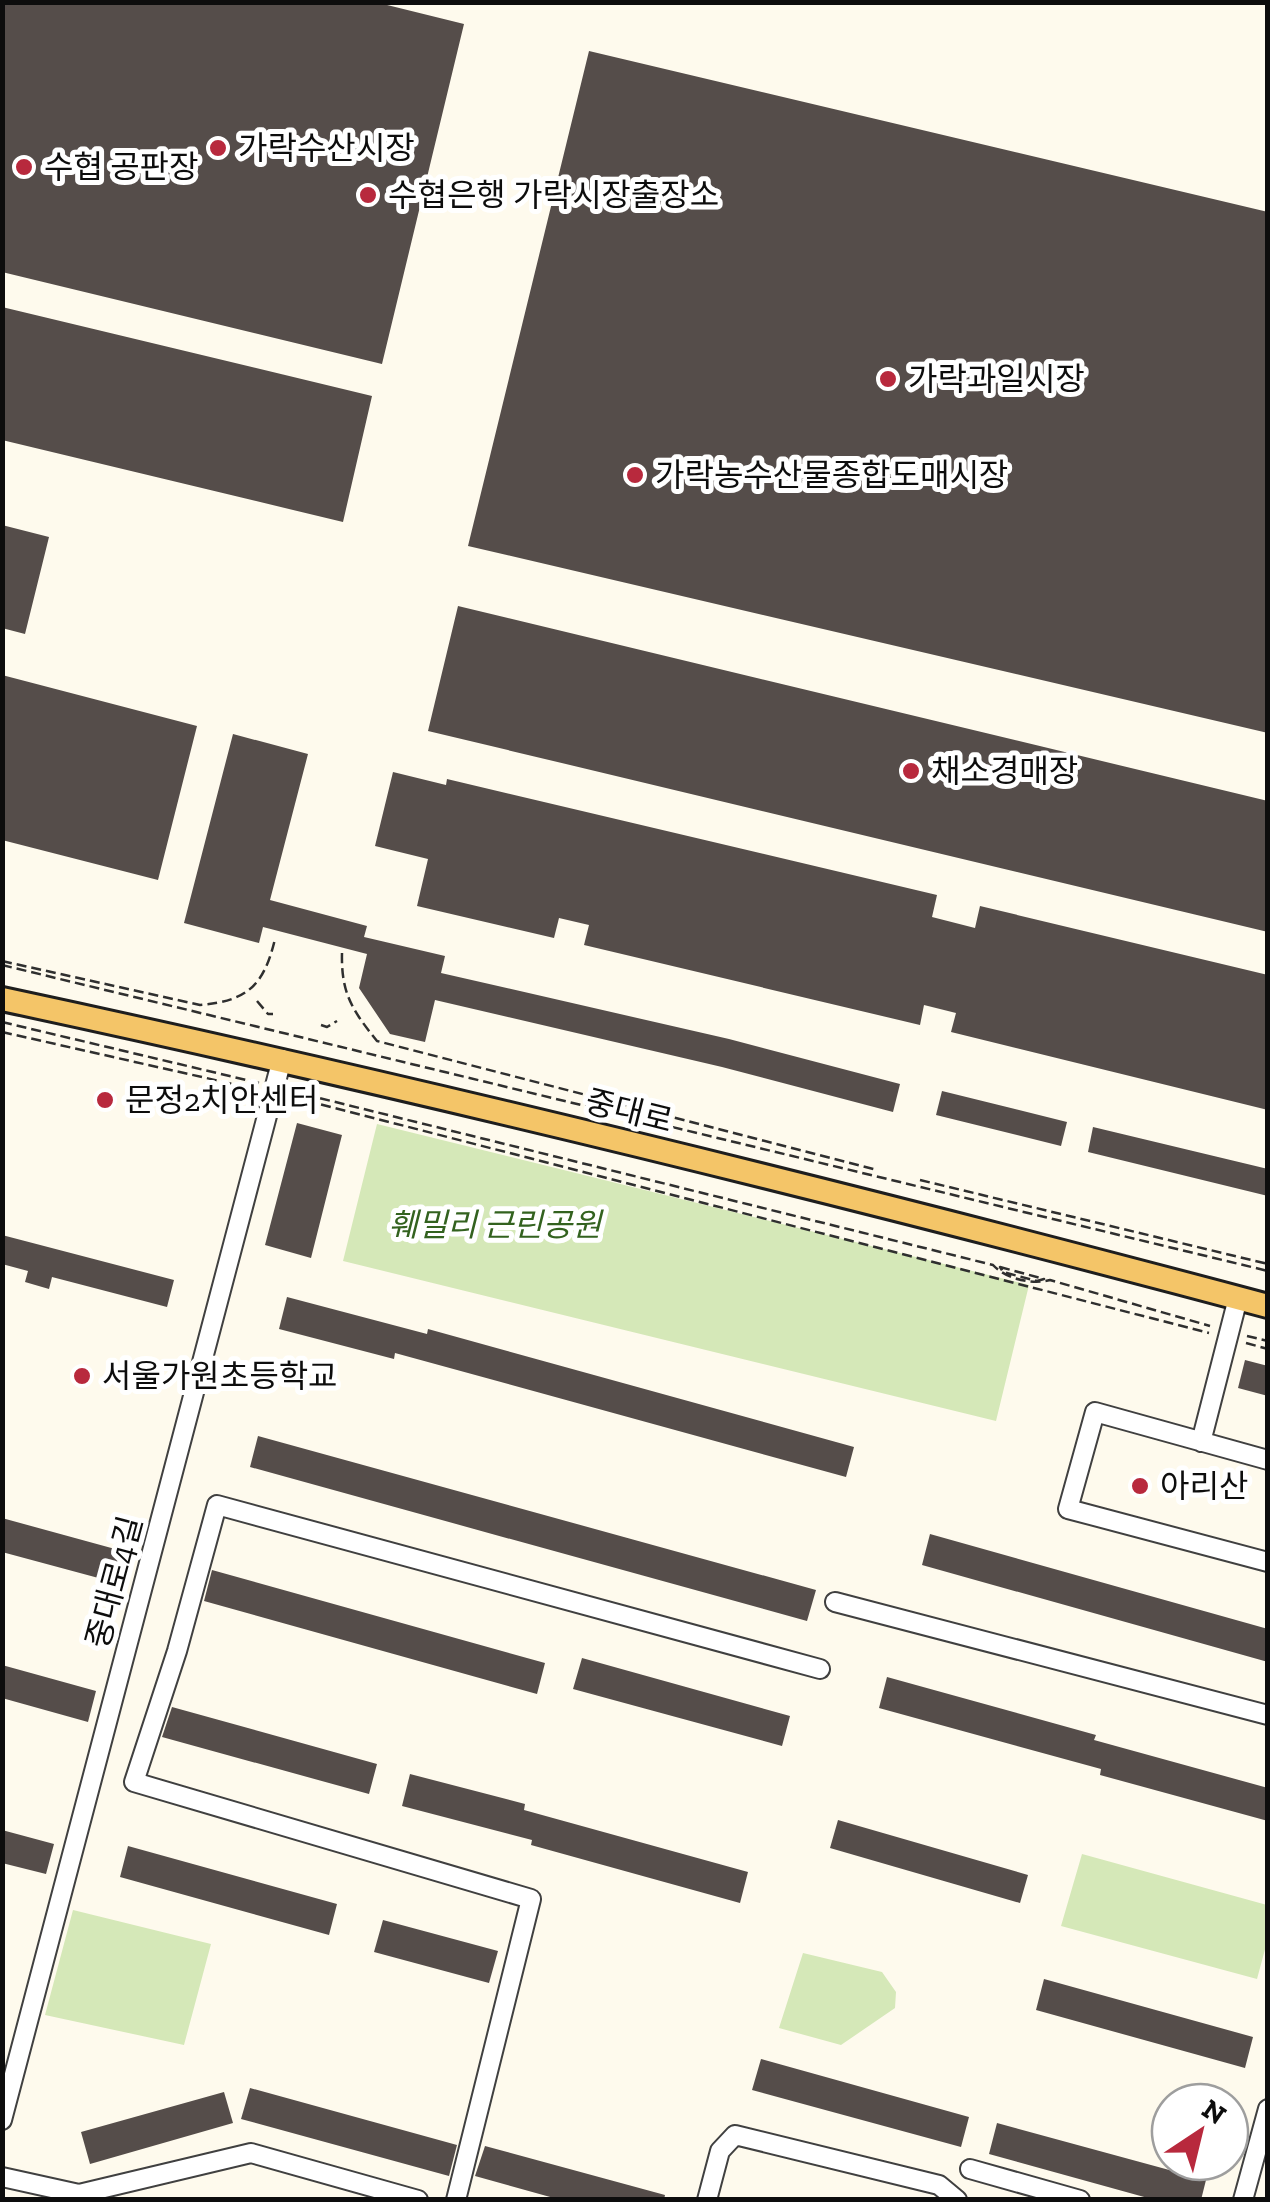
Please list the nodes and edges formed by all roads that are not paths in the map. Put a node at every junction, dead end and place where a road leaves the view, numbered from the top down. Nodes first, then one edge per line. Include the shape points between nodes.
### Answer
1 (2, 999) edge
2 (282, 1060) junction
3 (1238, 1298) junction
4 (1268, 1306) edge
5 (1201, 1442) junction
6 (1268, 1460) edge
7 (1268, 1562) edge
8 (835, 1602) dead end
9 (820, 1669) dead end
10 (1268, 1715) edge
11 (1268, 2109) edge
12 (2, 2120) edge
13 (970, 2169) dead end
14 (2, 2177) edge
15 (80, 2197) edge
16 (418, 2200) edge
17 (456, 2200) edge
18 (707, 2200) edge
19 (957, 2200) edge
20 (1080, 2200) edge
21 (1242, 2200) edge

1 - 2 main road, 중대로
2 - 3 main road, 중대로
2 - 12 street, 중대로4길
3 - 4 main road, 중대로
3 - 5 street
5 - 6 street
5 - 7 street via 1095,1412 1068,1509
8 - 10 street
9 - 17 street via 217,1506 134,1782 532,1899
11 - 21 street
13 - 20 street
14 - 15 street
15 - 16 street via 251,2153
18 - 19 street via 720,2151 735,2136 939,2184

